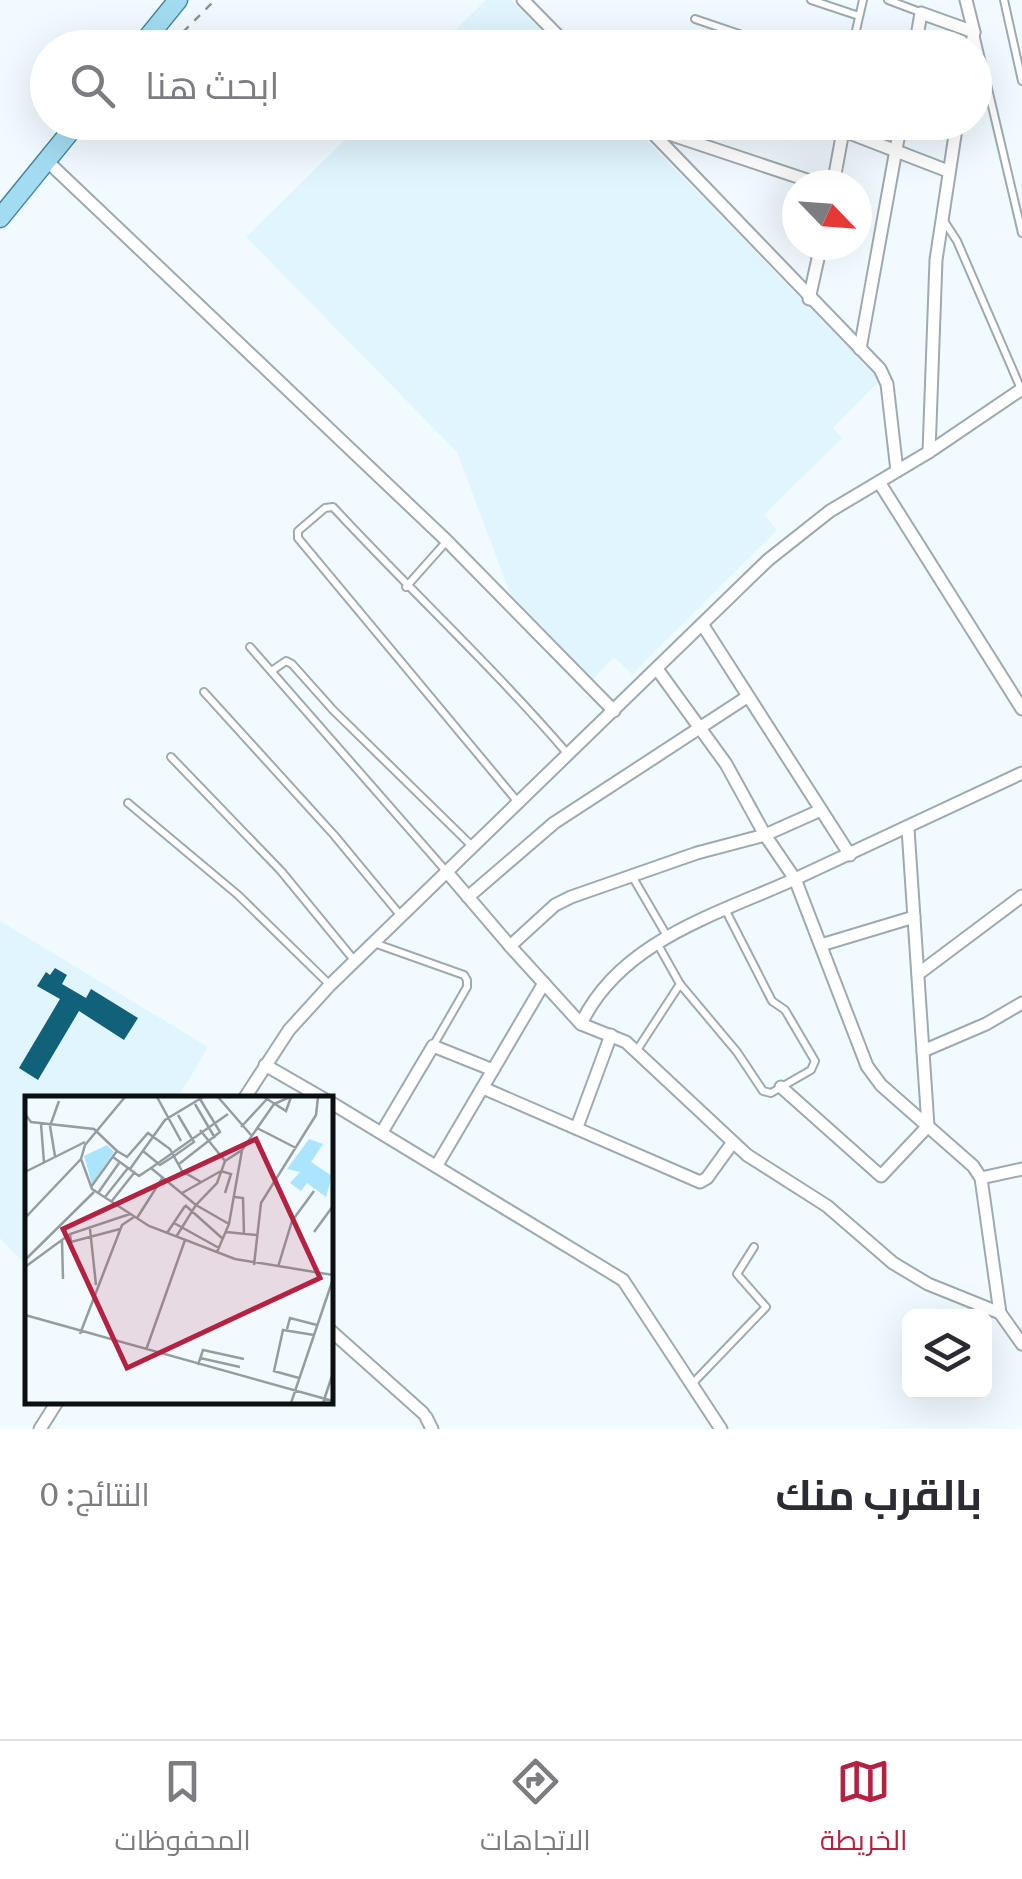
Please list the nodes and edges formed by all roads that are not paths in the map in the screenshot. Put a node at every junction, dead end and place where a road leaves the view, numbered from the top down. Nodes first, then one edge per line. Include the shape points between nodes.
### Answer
1 (178, 0) edge
2 (524, 0) edge
3 (811, 0) edge
4 (864, 0) edge
5 (888, 0) edge
6 (966, 0) edge
7 (1004, 0) edge
8 (921, 13) junction
9 (860, 16) junction
10 (695, 18) dead end
11 (154, 30) edge
12 (552, 30) edge
13 (729, 30) edge
14 (856, 30) edge
15 (918, 30) edge
16 (968, 30) edge
17 (974, 30) edge
18 (1022, 81) edge
19 (992, 107) edge
20 (63, 140) edge
21 (659, 140) edge
22 (691, 140) edge
23 (841, 140) edge
24 (867, 140) edge
25 (898, 140) edge
26 (954, 140) edge
27 (896, 150) junction
28 (47, 160) junction
29 (836, 170) edge
30 (782, 171) edge
31 (948, 171) junction
32 (940, 216) junction
33 (0, 218) edge
34 (1022, 233) edge
35 (818, 260) edge
36 (810, 298) junction
37 (860, 349) junction
38 (1022, 389) edge
39 (929, 452) junction
40 (897, 471) junction
41 (879, 482) junction
42 (447, 541) junction
43 (406, 586) junction
44 (702, 624) junction
45 (250, 647) dead end
46 (657, 668) junction
47 (273, 670) junction
48 (204, 692) dead end
49 (747, 698) junction
50 (1022, 708) edge
51 (614, 711) junction
52 (702, 729) junction
53 (568, 754) junction
54 (171, 757) dead end
55 (1022, 773) edge
56 (517, 801) junction
57 (128, 804) dead end
58 (821, 810) junction
59 (908, 829) junction
60 (765, 835) junction
61 (472, 846) junction
62 (850, 855) junction
63 (446, 871) junction
64 (632, 876) junction
65 (795, 880) junction
66 (1022, 896) edge
67 (468, 897) junction
68 (726, 911) junction
69 (401, 916) junction
70 (914, 917) junction
71 (662, 939) junction
72 (372, 942) junction
73 (820, 945) junction
74 (510, 946) junction
75 (354, 960) junction
76 (918, 974) junction
77 (544, 983) junction
78 (330, 984) junction
79 (680, 984) junction
80 (1022, 1003) edge
81 (582, 1024) junction
82 (612, 1036) junction
83 (433, 1046) junction
84 (923, 1051) junction
85 (637, 1052) junction
86 (265, 1065) junction
87 (493, 1070) junction
88 (781, 1087) junction
89 (483, 1088) junction
90 (246, 1096) edge
91 (318, 1096) edge
92 (332, 1104) edge
93 (928, 1126) junction
94 (577, 1127) junction
95 (382, 1132) junction
96 (732, 1142) junction
97 (437, 1165) junction
98 (1022, 1169) edge
99 (981, 1178) junction
100 (754, 1247) dead end
101 (1000, 1313) junction
102 (332, 1332) edge
103 (1022, 1344) edge
104 (692, 1384) junction
105 (56, 1404) edge
106 (427, 1420) edge
107 (721, 1428) edge
108 (40, 1429) edge

1 - 11 main road
2 - 12 street
3 - 9 lane
4 - 9 lane
5 - 8 lane
6 - 17 street
7 - 18 lane
8 - 15 street
8 - 16 street
9 - 14 lane
10 - 13 lane
19 - 34 lane
20 - 28 main road
21 - 36 street
22 - 30 street
23 - 29 street
24 - 27 street
25 - 27 street
26 - 31 street
27 - 31 street
27 - 37 street
28 - 33 main road
28 - 42 street
31 - 32 street
32 - 38 lane
32 - 39 street
35 - 36 street
36 - 37 street
37 - 40 street via 887,384
38 - 39 street
39 - 40 street
40 - 41 street
41 - 44 street via 800,533
41 - 50 street
42 - 43 lane
42 - 51 street
43 - 53 lane
43 - 56 lane via 334,507 298,531
44 - 46 street
44 - 49 street
45 - 47 lane
46 - 51 street
46 - 52 street
47 - 61 lane via 292,664
47 - 63 lane
48 - 69 lane
49 - 52 street
49 - 58 street
51 - 53 street
52 - 60 street
52 - 67 street via 554,823
53 - 56 street
54 - 75 lane via 281,871
55 - 59 street
56 - 61 street
57 - 78 lane via 238,895
58 - 60 street
58 - 62 street
59 - 62 street
59 - 70 street
60 - 64 street
60 - 65 street
61 - 63 street
62 - 65 street
63 - 67 street
63 - 69 street
64 - 71 lane
64 - 74 street via 555,905
65 - 68 street
65 - 73 street
66 - 76 street
67 - 74 street
68 - 71 street
68 - 88 lane via 772,1001 785,1010 815,1060 812,1070
69 - 72 street
70 - 73 street
70 - 76 street
71 - 79 lane
71 - 81 street via 618,973
72 - 75 street
72 - 83 lane via 468,980
73 - 93 street via 867,1066
74 - 77 street
75 - 78 street
76 - 84 street
77 - 81 street
77 - 87 street
78 - 86 street
79 - 85 lane
79 - 88 lane via 763,1091
80 - 84 street
81 - 82 street
82 - 85 street
82 - 94 street
83 - 87 street
83 - 95 street
84 - 93 street
85 - 96 street
86 - 90 street
86 - 91 street
87 - 89 street
88 - 93 street via 881,1176
89 - 94 street
89 - 97 street
92 - 95 street
93 - 99 street
94 - 96 street via 700,1182
95 - 97 street
96 - 101 street via 827,1206 909,1274
97 - 104 street via 623,1280
98 - 99 street
99 - 101 street
100 - 104 lane via 737,1274 766,1307
101 - 103 street
102 - 106 street
104 - 107 street
105 - 108 street

